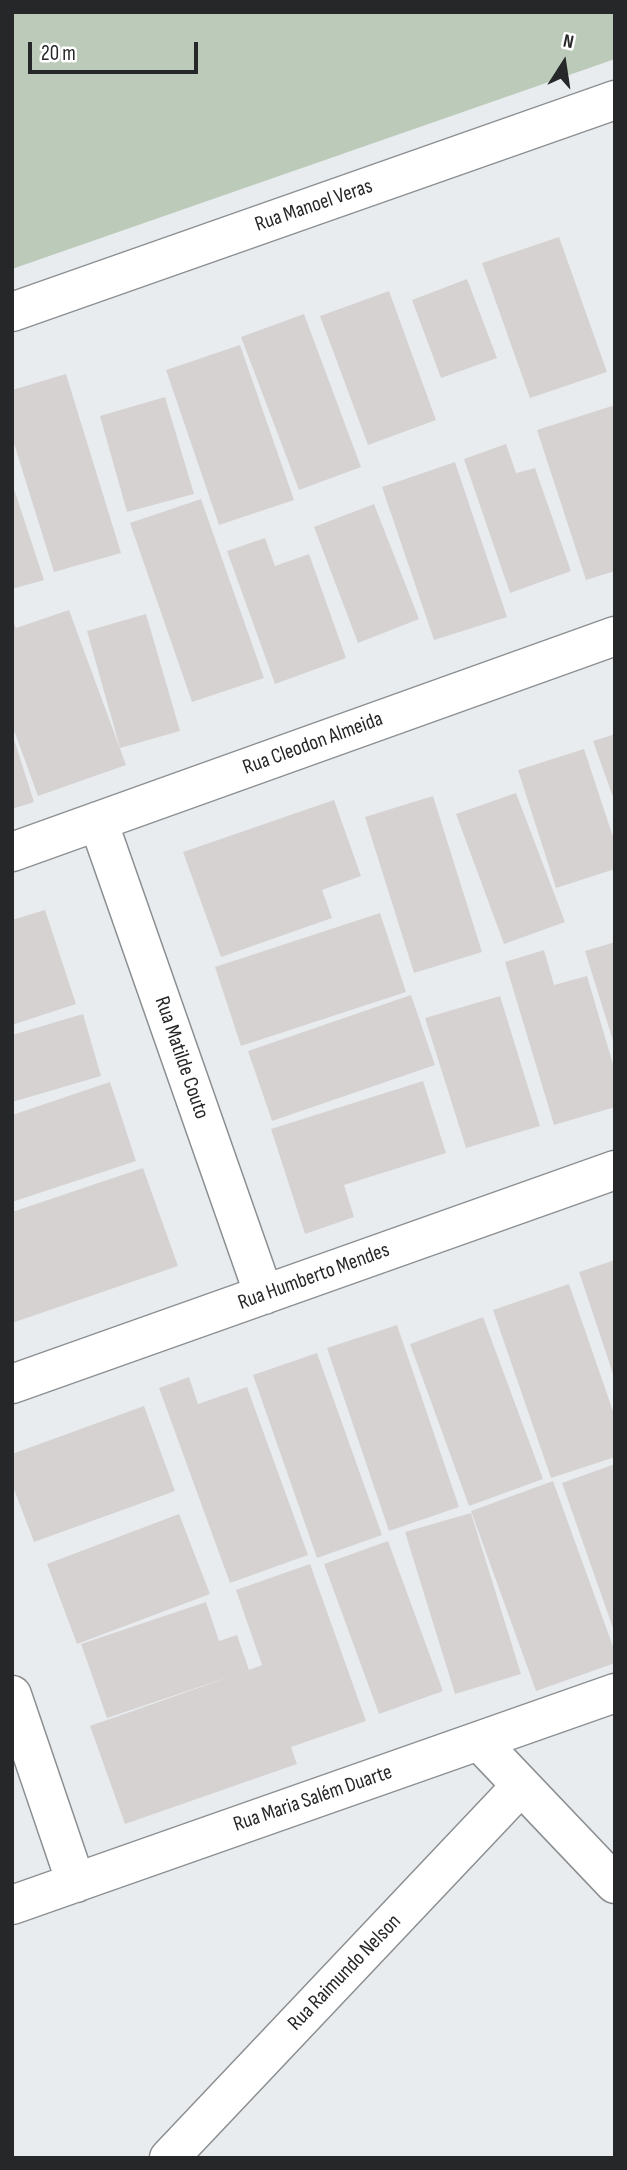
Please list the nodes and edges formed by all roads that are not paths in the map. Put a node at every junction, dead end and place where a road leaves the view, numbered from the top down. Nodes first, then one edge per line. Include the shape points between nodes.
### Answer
1 (615, 100) edge
2 (12, 312) edge
3 (615, 636) edge
4 (98, 821) junction
5 (12, 852) edge
6 (615, 1170) edge
7 (264, 1295) junction
8 (12, 1384) edge
9 (615, 1693) edge
10 (12, 1695) edge
11 (479, 1741) junction
12 (520, 1787) junction
13 (76, 1883) junction
14 (615, 1884) edge
15 (12, 1905) edge
16 (169, 2158) edge

1 - 2 street, Rua Manoel Veras
3 - 4 street, Rua Cleodon Almeida
4 - 5 street, Rua Cleodon Almeida
4 - 7 street, Rua Matilde Couto
6 - 7 street, Rua Humberto Mendes
7 - 8 street, Rua Humberto Mendes
9 - 11 street, Rua Maria Salém Duarte
10 - 13 street
11 - 12 street
11 - 13 street, Rua Maria Salém Duarte
12 - 14 street
12 - 16 street, Rua Raimundo Nelson
13 - 15 street, Rua Maria Salém Duarte

